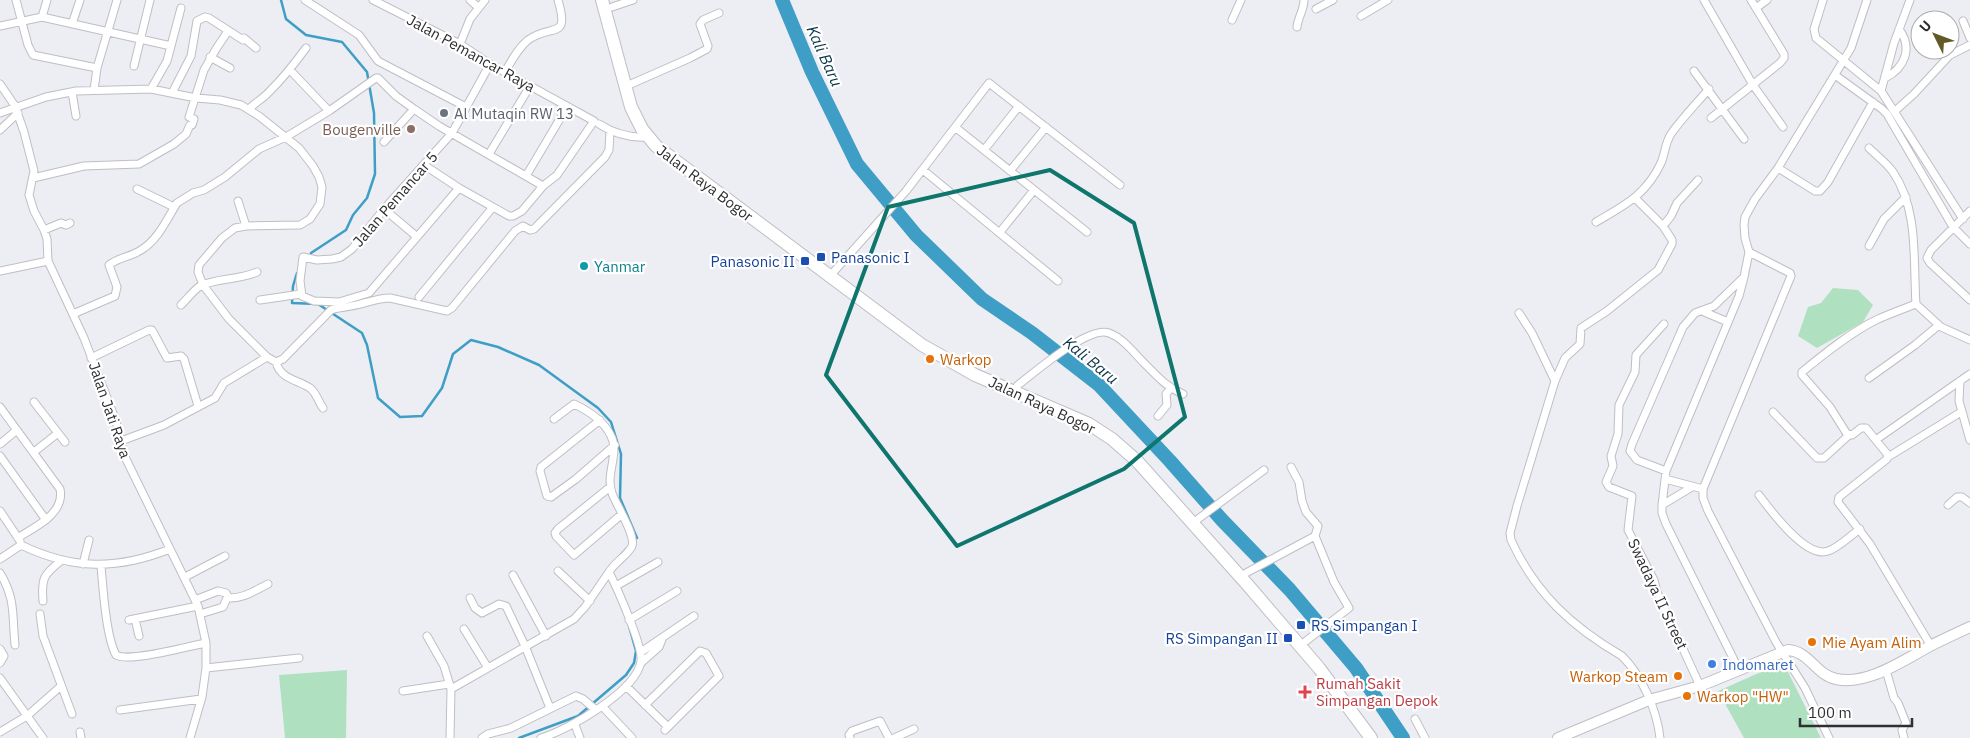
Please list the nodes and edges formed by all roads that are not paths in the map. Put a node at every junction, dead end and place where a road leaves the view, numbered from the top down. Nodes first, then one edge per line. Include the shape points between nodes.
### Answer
1 (16, 0) edge
2 (47, 0) edge
3 (80, 0) edge
4 (117, 0) edge
5 (150, 0) edge
6 (305, 0) edge
7 (373, 0) edge
8 (470, 0) edge
9 (485, 0) edge
10 (558, 0) edge
11 (633, 0) edge
12 (1241, 0) edge
13 (1304, 0) edge
14 (1333, 0) edge
15 (1388, 0) edge
16 (1704, 0) edge
17 (1751, 0) edge
18 (1767, 0) edge
19 (1823, 0) edge
20 (1867, 0) edge
21 (1910, 0) edge
22 (608, 2) edge
23 (478, 7) junction
24 (180, 8) dead end
25 (1756, 8) junction
26 (1316, 9) dead end
27 (719, 13) dead end
28 (1361, 16) dead end
29 (42, 17) junction
30 (22, 20) junction
31 (1232, 20) dead end
32 (1963, 21) dead end
33 (72, 24) junction
34 (0, 26) edge
35 (1297, 27) dead end
36 (1899, 30) junction
37 (228, 31) junction
38 (108, 32) junction
39 (140, 38) junction
40 (1970, 38) edge
41 (460, 44) junction
42 (171, 46) junction
43 (256, 48) dead end
44 (306, 48) dead end
45 (210, 57) junction
46 (1844, 60) junction
47 (1945, 60) edge
48 (490, 64) junction
49 (134, 66) dead end
50 (98, 68) junction
51 (230, 68) dead end
52 (290, 70) junction
53 (1694, 71) dead end
54 (505, 72) junction
55 (1834, 74) junction
56 (1885, 78) junction
57 (0, 84) edge
58 (631, 84) junction
59 (1753, 85) junction
60 (530, 86) junction
61 (151, 89) junction
62 (1709, 89) junction
63 (94, 90) junction
64 (1881, 91) junction
65 (72, 92) junction
66 (172, 93) junction
67 (196, 98) junction
68 (1873, 102) junction
69 (567, 106) junction
70 (1019, 106) junction
71 (466, 107) junction
72 (1722, 108) junction
73 (249, 109) junction
74 (414, 109) junction
75 (16, 110) junction
76 (1895, 111) junction
77 (329, 112) junction
78 (0, 113) edge
79 (76, 116) dead end
80 (1711, 118) dead end
81 (596, 122) junction
82 (955, 127) junction
83 (1046, 127) junction
84 (1783, 127) dead end
85 (0, 130) edge
86 (610, 131) junction
87 (452, 133) junction
88 (286, 137) junction
89 (647, 137) junction
90 (1744, 139) dead end
91 (384, 142) dead end
92 (1869, 148) dead end
93 (984, 150) junction
94 (489, 154) junction
95 (424, 165) junction
96 (1778, 168) junction
97 (923, 170) junction
98 (1010, 171) junction
99 (526, 176) junction
100 (34, 178) junction
101 (1698, 180) dead end
102 (1120, 185) dead end
103 (544, 186) junction
104 (459, 188) junction
105 (137, 189) dead end
106 (1034, 190) junction
107 (1906, 197) junction
108 (1635, 198) junction
109 (238, 201) dead end
110 (174, 207) junction
111 (494, 207) junction
112 (384, 209) junction
113 (1970, 211) edge
114 (1963, 219) junction
115 (1596, 222) dead end
116 (70, 223) dead end
117 (246, 226) junction
118 (1663, 226) junction
119 (1953, 227) junction
120 (44, 230) junction
121 (1000, 232) junction
122 (1087, 232) dead end
123 (416, 236) junction
124 (1970, 244) edge
125 (1869, 246) dead end
126 (1749, 252) junction
127 (48, 261) junction
128 (0, 271) edge
129 (257, 272) dead end
130 (832, 274) junction
131 (1744, 277) junction
132 (1058, 281) dead end
133 (203, 285) junction
134 (298, 294) junction
135 (371, 296) junction
136 (419, 297) dead end
137 (260, 300) dead end
138 (1970, 300) edge
139 (1916, 304) junction
140 (181, 305) dead end
141 (1702, 311) junction
142 (1519, 313) dead end
143 (73, 314) junction
144 (1728, 322) junction
145 (1664, 324) dead end
146 (1939, 325) junction
147 (1970, 340) edge
148 (267, 357) junction
149 (91, 358) junction
150 (276, 362) junction
151 (1970, 374) edge
152 (1869, 378) dead end
153 (1555, 381) junction
154 (1960, 381) junction
155 (1016, 388) junction
156 (1170, 388) junction
157 (1182, 394) dead end
158 (34, 402) dead end
159 (198, 406) junction
160 (0, 407) edge
161 (323, 408) dead end
162 (1772, 412) dead end
163 (1961, 412) junction
164 (1158, 416) dead end
165 (554, 419) dead end
166 (600, 420) junction
167 (17, 430) junction
168 (58, 434) junction
169 (1849, 435) junction
170 (1970, 438) edge
171 (1876, 439) junction
172 (121, 441) junction
173 (64, 442) dead end
174 (0, 444) edge
175 (615, 445) junction
176 (34, 452) junction
177 (0, 456) edge
178 (1888, 457) junction
179 (1291, 467) dead end
180 (1264, 470) dead end
181 (1666, 471) junction
182 (1665, 479) junction
183 (610, 487) junction
184 (1692, 487) junction
185 (1703, 489) junction
186 (1759, 495) dead end
187 (1970, 503) edge
188 (1662, 505) junction
189 (1948, 505) dead end
190 (0, 511) edge
191 (622, 514) junction
192 (1203, 516) junction
193 (46, 520) junction
194 (1860, 529) junction
195 (1316, 536) junction
196 (89, 540) dead end
197 (20, 541) junction
198 (170, 549) junction
199 (225, 556) dead end
200 (0, 559) edge
201 (62, 560) junction
202 (658, 562) dead end
203 (83, 564) junction
204 (102, 566) junction
205 (558, 571) dead end
206 (1250, 571) junction
207 (609, 572) junction
208 (0, 573) edge
209 (513, 575) dead end
210 (185, 577) junction
211 (268, 584) dead end
212 (616, 586) junction
213 (677, 590) dead end
214 (229, 598) junction
215 (470, 598) dead end
216 (43, 601) dead end
217 (590, 601) junction
218 (198, 607) junction
219 (40, 614) dead end
220 (694, 616) dead end
221 (629, 620) junction
222 (1970, 627) edge
223 (464, 629) dead end
224 (139, 636) dead end
225 (427, 636) dead end
226 (546, 636) junction
227 (663, 637) junction
228 (1309, 638) junction
229 (206, 642) junction
230 (15, 645) dead end
231 (525, 646) junction
232 (1931, 646) junction
233 (0, 649) edge
234 (641, 652) junction
235 (1783, 652) junction
236 (299, 658) dead end
237 (0, 662) edge
238 (641, 663) junction
239 (206, 668) junction
240 (488, 668) junction
241 (1738, 670) junction
242 (1886, 670) junction
243 (0, 678) edge
244 (61, 686) junction
245 (450, 686) junction
246 (626, 686) junction
247 (1700, 686) junction
248 (404, 691) dead end
249 (201, 699) junction
250 (1649, 700) junction
251 (645, 704) junction
252 (595, 706) junction
253 (550, 708) junction
254 (120, 710) dead end
255 (72, 714) dead end
256 (27, 716) junction
257 (1414, 719) dead end
258 (574, 724) junction
259 (914, 729) dead end
260 (0, 732) edge
261 (545, 737) edge
262 (43, 738) edge
263 (190, 738) edge
264 (450, 738) edge
265 (482, 738) edge
266 (580, 738) edge
267 (632, 738) edge
268 (850, 738) edge
269 (889, 738) edge
270 (894, 738) edge
271 (1371, 738) edge
272 (1379, 738) edge
273 (1425, 738) edge
274 (1558, 738) edge
275 (1660, 738) edge
276 (1829, 738) edge
277 (1904, 738) edge

1 - 30 street
2 - 29 street
3 - 33 street
4 - 38 street
5 - 39 street
6 - 71 street via 358,35 378,61
7 - 41 street, Jalan Pemancar Raya
8 - 23 street
9 - 23 street
10 - 54 street via 563,20 561,25 529,40
11 - 22 street
12 - 31 street
13 - 35 street
14 - 26 street
15 - 28 street
16 - 59 street
17 - 25 street
18 - 25 street
19 - 46 street via 1814,33 1820,42
20 - 46 street
21 - 36 street
22 - 58 highway, Jalan Raya Bogor
22 - 89 highway, Jalan Raya Bogor via 631,107
23 - 41 street via 464,30
24 - 42 street
25 - 59 street via 1784,58
27 - 58 street via 700,24 707,49
29 - 30 street
29 - 33 street
30 - 34 street
30 - 50 street via 33,55
32 - 40 street
33 - 38 street
36 - 56 street
36 - 56 street via 1905,38 1905,56
37 - 43 street
37 - 45 street
37 - 66 street via 209,18 198,21 191,56
38 - 39 street
38 - 50 street
39 - 42 street
39 - 49 street
41 - 48 street, Jalan Pemancar Raya
42 - 61 street via 167,62
44 - 52 street
45 - 51 street
45 - 67 street
46 - 55 street
46 - 64 street
47 - 76 street
48 - 54 street, Jalan Pemancar Raya
48 - 71 street, Jalan Pemancar 5
50 - 63 street
52 - 73 street
52 - 77 street
53 - 62 street
54 - 60 street, Jalan Pemancar Raya
55 - 68 street
55 - 96 street
56 - 64 street
57 - 75 street, Jalan Jati Raya
58 - 130 highway, Jalan Raya Bogor via 640,111 658,137
59 - 72 street
59 - 84 street
60 - 69 street, Jalan Pemancar Raya
60 - 94 street
61 - 63 street
61 - 66 street
62 - 72 street
62 - 108 street via 1671,134 1654,176
63 - 65 street
64 - 76 street
65 - 75 street via 46,97
65 - 79 street
66 - 67 street
67 - 73 street via 232,102
67 - 100 street via 189,117 194,119 186,134 139,164 84,166
68 - 96 street via 1820,191 1809,188
68 - 119 street via 1887,114
69 - 81 street, Jalan Pemancar Raya
69 - 99 street
70 - 82 street via 990,83
70 - 83 street
70 - 93 street
71 - 87 street, Jalan Pemancar 5
72 - 80 street
72 - 90 street
73 - 88 street
74 - 77 street via 378,78
74 - 87 street
74 - 91 street
75 - 78 street
75 - 85 street
75 - 100 street, Jalan Jati Raya
76 - 114 street
77 - 88 street
81 - 86 street, Jalan Pemancar Raya
81 - 103 street via 564,167
82 - 93 street
82 - 97 street
83 - 98 street
83 - 102 street
86 - 89 street, Jalan Pemancar Raya
86 - 135 street via 606,157 534,229 523,226 515,231 452,308 447,310
87 - 94 street
87 - 95 street, Jalan Pemancar 5
88 - 110 street via 259,149 225,176
88 - 117 street via 307,157 320,177 320,204 310,219 300,225
89 - 130 highway, Jalan Raya Bogor via 689,172
92 - 107 street via 1892,171
93 - 98 street
94 - 99 street
95 - 104 street
95 - 112 street, Jalan Pemancar 5
96 - 126 street via 1745,217
97 - 121 street
97 - 130 street
98 - 106 street
99 - 103 street
100 - 120 street, Jalan Jati Raya via 30,195
101 - 118 street via 1677,203
103 - 111 street via 522,211 513,216
104 - 111 street
104 - 123 street
105 - 110 street
106 - 121 street
106 - 122 street
107 - 125 street via 1884,219
107 - 139 street via 1912,229
108 - 115 street
108 - 118 street
109 - 117 street
110 - 143 street via 148,245 109,265 117,288 115,296
111 - 136 street
112 - 123 street
112 - 134 street, Jalan Pemancar 5 via 346,254 332,259 303,257
113 - 114 street
114 - 119 street
116 - 120 street
117 - 133 street via 229,232 199,265
118 - 153 street via 1672,244 1663,265 1581,328 1580,344 1565,358
119 - 124 street
119 - 138 street via 1927,258
120 - 127 street, Jalan Jati Raya via 49,247
121 - 132 street
123 - 135 street
126 - 131 street
126 - 185 street via 1791,276
127 - 128 street
127 - 143 street, Jalan Jati Raya
129 - 133 street
130 - 155 highway, Jalan Raya Bogor via 947,360
131 - 141 street via 1714,306
131 - 144 street
133 - 140 street
133 - 148 street via 229,319
134 - 135 street via 307,299 331,302
134 - 137 street
135 - 150 street via 360,304 329,312 283,359
139 - 146 street
139 - 169 street via 1875,321 1802,372 1804,379 1830,407
141 - 144 street
141 - 181 street via 1691,316 1679,334 1630,451 1637,460
142 - 153 street
143 - 149 street, Jalan Jati Raya
144 - 181 street
145 - 247 street, Swadaya II Street via 1636,355 1635,372 1619,405 1618,434 1611,456 1613,466 1606,482 1609,487 1632,496 1628,530 1654,580
146 - 147 street
146 - 152 street
148 - 150 street
148 - 159 street via 224,383 215,398
149 - 159 street via 152,330 167,358 181,356 184,359
149 - 172 street, Jalan Jati Raya
150 - 161 street via 284,375 312,390
151 - 154 street
153 - 250 street via 1517,506 1511,540 1543,594 1564,616 1622,656 1635,672
154 - 163 street
154 - 171 street
155 - 156 street via 1076,341 1104,331 1120,339
155 - 192 highway, Jalan Raya Bogor via 1078,410 1122,438
155 - 271 highway, Jalan Raya Bogor via 1089,424 1128,452 1268,607
156 - 157 street
156 - 164 street via 1166,394 1167,404
158 - 168 street
159 - 172 street via 164,425
160 - 167 street
162 - 169 street via 1817,458 1824,458
163 - 170 street
163 - 178 street
165 - 166 street via 574,404
166 - 175 street
166 - 175 street via 540,467 547,496 551,497 570,483
167 - 174 street
167 - 176 street
168 - 173 street
168 - 176 street
169 - 171 street via 1864,427
171 - 178 street
172 - 198 street, Jalan Jati Raya via 124,455
175 - 183 street
176 - 193 street via 62,495 60,506
177 - 193 street
178 - 194 street via 1838,499 1839,505
179 - 195 street via 1299,482 1306,512 1318,526
180 - 192 street
181 - 182 street
182 - 184 street
182 - 188 street
183 - 191 street
183 - 191 street via 558,530 556,536 574,555
184 - 185 street
184 - 188 street
185 - 235 street via 1708,511
186 - 194 street via 1796,539 1816,552 1828,552
187 - 189 street via 1957,497
188 - 241 street via 1666,524
190 - 197 street
191 - 207 street via 633,545
192 - 206 highway, Jalan Raya Bogor
193 - 197 street
194 - 232 street
195 - 206 street
195 - 228 street via 1334,582 1349,608
196 - 203 street
197 - 200 street
197 - 201 street
198 - 204 street via 134,562
198 - 210 street, Jalan Jati Raya
199 - 210 street
201 - 203 street
201 - 216 street via 45,575
202 - 212 street
203 - 204 street
204 - 229 street via 108,622 118,657 137,657
205 - 217 street
206 - 228 highway, Jalan Raya Bogor
207 - 212 street
207 - 217 street
208 - 230 street via 12,600
209 - 226 street
210 - 218 street, Jalan Jati Raya
211 - 214 street via 246,596
212 - 221 street
213 - 221 street
214 - 218 street via 223,607
214 - 218 street via 226,593 218,591
215 - 231 street via 482,613 499,604 506,606
217 - 226 street via 574,620
218 - 224 street via 132,620
218 - 229 street, Jalan Jati Raya
219 - 244 street via 43,636
220 - 227 street
221 - 234 street
222 - 232 street
223 - 240 street
225 - 245 street via 444,666
226 - 231 street
227 - 234 street
227 - 238 street via 659,647
228 - 272 highway, Jalan Raya Bogor
229 - 239 street, Jalan Jati Raya
231 - 240 street
231 - 253 street
232 - 242 street
233 - 237 street via 4,656
234 - 238 street
235 - 241 street
235 - 242 street via 1794,650 1836,680
235 - 276 street
236 - 239 street
238 - 246 street
239 - 249 street, Jalan Jati Raya
240 - 245 street
241 - 247 street
242 - 277 street via 1906,723 1902,730
243 - 256 street
244 - 255 street
244 - 256 street
245 - 248 street
245 - 264 street
246 - 251 street
246 - 252 street
247 - 250 street
249 - 254 street
249 - 263 street, Jalan Jati Raya
250 - 274 street
250 - 275 street via 1658,722
251 - 251 street via 700,650 704,651 719,676 666,728
252 - 253 street via 576,696
252 - 258 street
252 - 267 street
253 - 265 street via 511,728
256 - 260 street
256 - 262 street
257 - 273 street
258 - 261 street
258 - 266 street
259 - 270 street
268 - 269 street via 852,731 880,721

